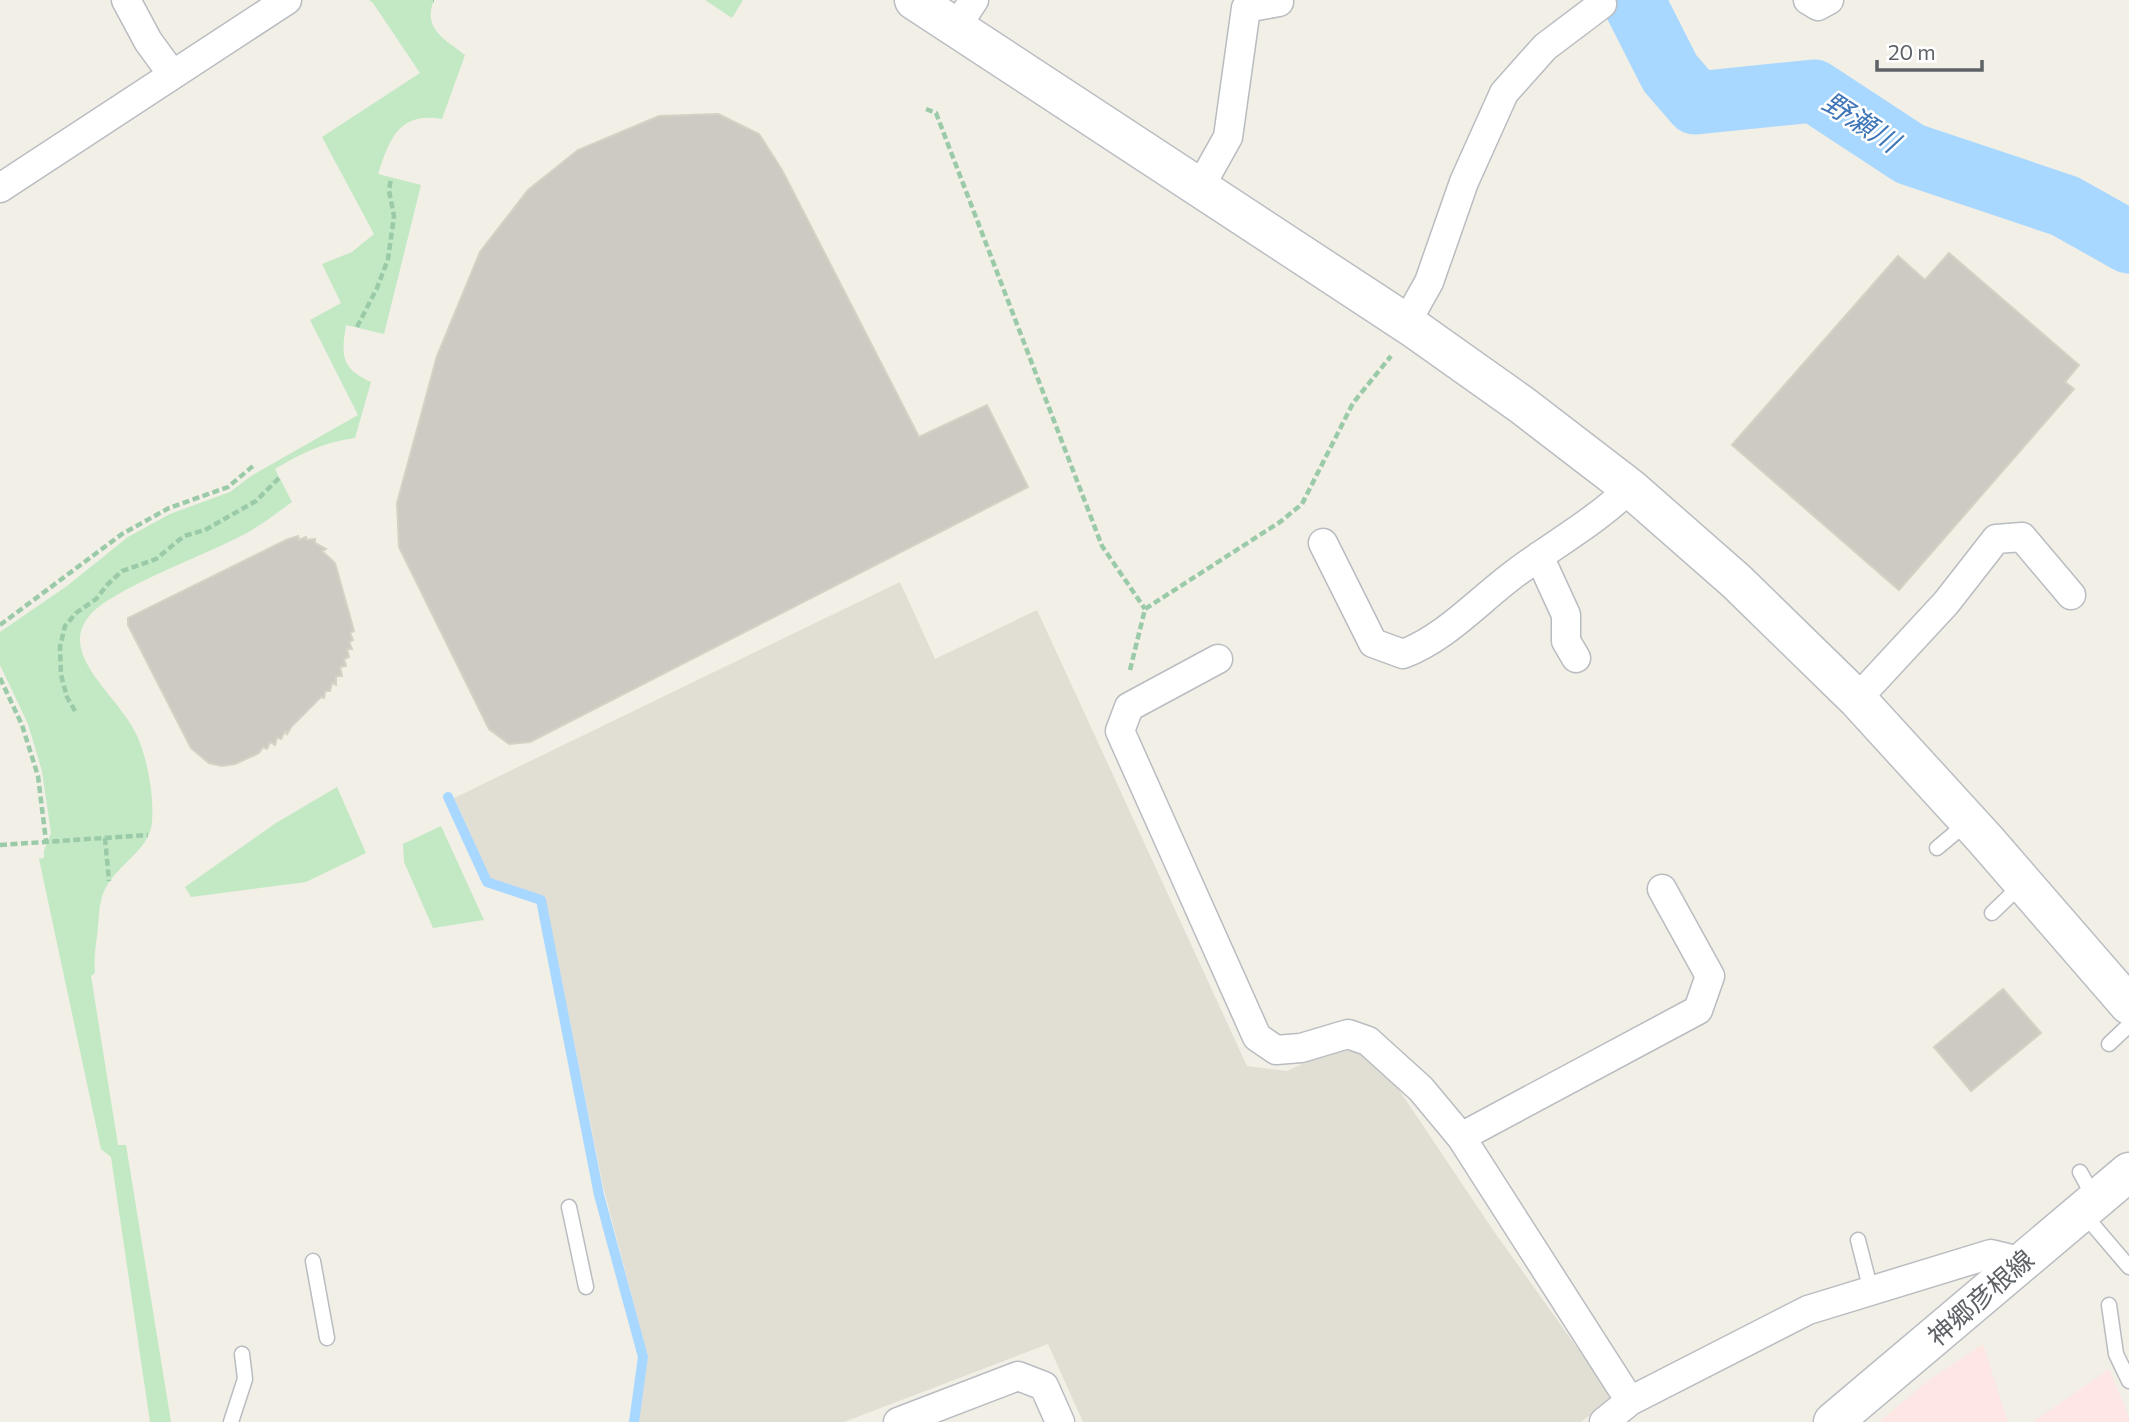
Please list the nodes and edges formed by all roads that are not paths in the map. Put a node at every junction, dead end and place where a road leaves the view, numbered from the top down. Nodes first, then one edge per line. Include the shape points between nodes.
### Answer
1 (126, 0) edge
2 (287, 0) edge
3 (914, 0) edge
4 (1808, 0) edge
5 (1829, 0) edge
6 (1279, 2) edge
7 (1602, 4) dead end
8 (965, 14) edge
9 (172, 74) junction
10 (1200, 187) junction
11 (0, 188) edge
12 (1402, 335) junction
13 (1630, 488) junction
14 (1323, 543) dead end
15 (1539, 556) junction
16 (2071, 596) dead end
17 (1577, 657) dead end
18 (1218, 659) dead end
19 (1857, 699) junction
20 (1968, 821) junction
21 (1937, 848) dead end
22 (2023, 883) junction
23 (1662, 889) dead end
24 (1992, 913) dead end
25 (2129, 1005) edge
26 (2129, 1025) edge
27 (2109, 1044) dead end
28 (1461, 1137) junction
29 (2129, 1172) edge
30 (2086, 1195) junction
31 (569, 1207) dead end
32 (1858, 1240) dead end
33 (313, 1261) dead end
34 (2024, 1262) junction
35 (2129, 1267) edge
36 (586, 1287) dead end
37 (1871, 1291) junction
38 (2109, 1305) dead end
39 (327, 1338) dead end
40 (242, 1354) dead end
41 (2129, 1381) edge
42 (1630, 1401) junction
43 (230, 1422) edge
44 (898, 1422) edge
45 (1060, 1422) edge
46 (1604, 1422) edge
47 (1833, 1422) edge

1 - 9 street
2 - 9 street
3 - 8 street
4 - 5 street via 1818,6
6 - 10 street via 1246,8 1228,137
7 - 12 street via 1545,47 1504,93 1464,182 1429,282
8 - 10 street
9 - 11 street
10 - 12 street
12 - 13 street via 1522,405
13 - 15 street via 1600,517
13 - 19 street via 1736,581
14 - 15 street via 1373,643 1403,654 1423,646
15 - 17 street via 1566,615 1566,641
16 - 19 street via 2022,537 1996,539 1946,603
18 - 28 street via 1129,707 1120,731 1257,1037 1276,1050 1348,1034 1368,1041 1421,1089
19 - 20 street
20 - 21 lane
20 - 22 street
22 - 24 lane
22 - 25 street
23 - 28 street via 1710,976 1698,1010
26 - 27 lane
28 - 42 street
29 - 30 street, 神郷彦根線
30 - 34 street, 神郷彦根線
30 - 35 lane
31 - 36 lane
32 - 37 lane
33 - 39 lane
34 - 37 street via 1991,1254
34 - 47 street, 神郷彦根線
37 - 42 street via 1807,1302
38 - 41 lane via 2116,1354
40 - 43 lane via 245,1379
42 - 46 street
44 - 45 street via 1018,1376 1044,1386

